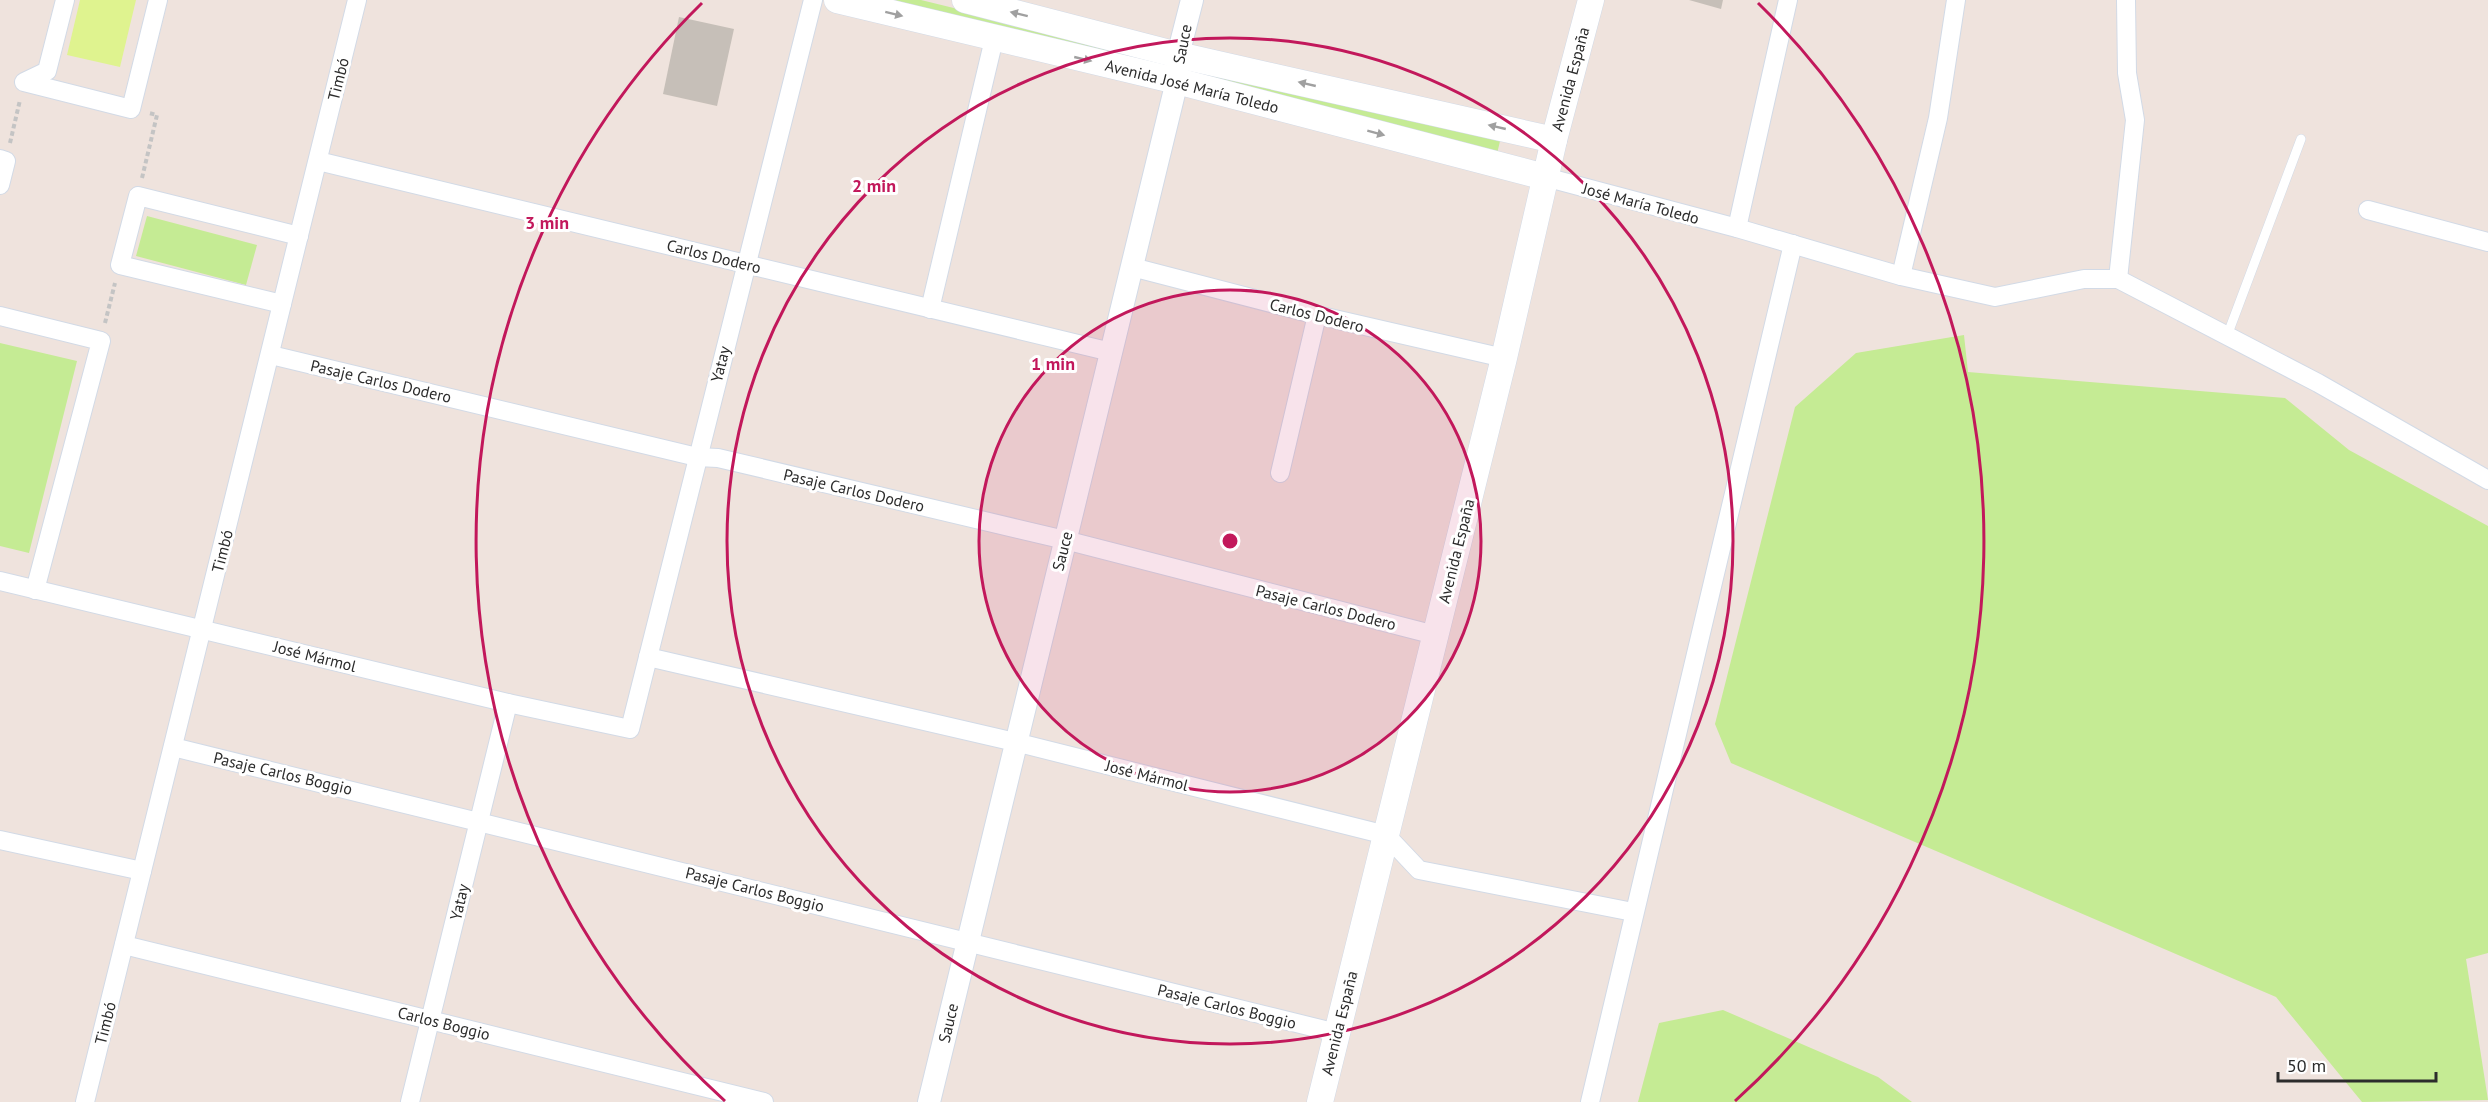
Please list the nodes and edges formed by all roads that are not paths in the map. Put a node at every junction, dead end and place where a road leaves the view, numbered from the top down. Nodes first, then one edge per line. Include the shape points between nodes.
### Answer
1 (65, 0) edge
2 (158, 0) edge
3 (357, 0) edge
4 (813, 0) edge
5 (837, 0) edge
6 (965, 0) edge
7 (1192, 0) edge
8 (1591, 0) edge
9 (1788, 0) edge
10 (1956, 0) edge
11 (2126, 0) edge
12 (994, 39) junction
13 (1178, 55) junction
14 (1177, 81) junction
15 (2301, 139) dead end
16 (1554, 140) junction
17 (3, 160) edge
18 (318, 161) junction
19 (1545, 177) junction
20 (0, 185) edge
21 (2368, 210) dead end
22 (1737, 228) junction
23 (299, 236) junction
24 (2488, 242) edge
25 (1793, 244) junction
26 (746, 264) junction
27 (1132, 267) junction
28 (1901, 276) junction
29 (2118, 279) junction
30 (282, 303) junction
31 (930, 309) junction
32 (1317, 315) junction
33 (0, 316) edge
34 (2228, 336) junction
35 (1111, 352) junction
36 (272, 355) junction
37 (1504, 358) junction
38 (697, 457) junction
39 (1280, 473) dead end
40 (2488, 480) edge
41 (1065, 540) junction
42 (0, 581) edge
43 (35, 590) junction
44 (202, 629) junction
45 (1435, 635) junction
46 (648, 657) junction
47 (508, 703) junction
48 (630, 729) joint
49 (1015, 742) junction
50 (173, 747) junction
51 (479, 819) junction
52 (1386, 835) junction
53 (0, 840) edge
54 (142, 871) junction
55 (1633, 912) junction
56 (967, 943) junction
57 (124, 945) junction
58 (431, 1019) junction
59 (1337, 1033) junction
60 (85, 1102) edge
61 (410, 1102) edge
62 (764, 1102) edge
63 (929, 1102) edge
64 (1320, 1102) edge
65 (1590, 1102) edge

1 - 2 street via 46,71 24,82 131,109
3 - 18 street, Timbó
4 - 26 street, Yatay
5 -> 12 main road, Avenida José María Toledo
13 -> 6 main road, Avenida José María Toledo
7 - 13 street, Sauce
8 - 16 main road, Avenida España
9 - 22 street
10 - 28 street via 1938,118
11 - 29 street via 2127,72 2135,120
12 -> 14 main road, Avenida José María Toledo
12 - 31 street
13 - 14 street, Sauce
16 -> 13 main road, Avenida José María Toledo
14 -> 19 main road, Avenida José María Toledo
14 - 27 street, Sauce
15 - 34 lane
16 - 19 main road, Avenida España
17 - 20 street
18 - 23 street, Timbó
18 - 26 street, Carlos Dodero
19 - 22 street, José María Toledo
19 - 37 main road, Avenida España
21 - 24 street
22 - 25 street, José María Toledo
23 - 30 street, Timbó
23 - 30 street via 138,196 120,265
25 - 28 street, José María Toledo
25 - 55 street
26 - 31 street, Carlos Dodero
26 - 38 street, Yatay
27 - 32 street, Carlos Dodero
27 - 35 street, Sauce
28 - 29 street, José María Toledo via 1995,297 2084,279
29 - 34 street
30 - 36 street, Timbó
31 - 35 street, Carlos Dodero
32 - 37 street, Carlos Dodero
32 - 39 street
33 - 43 street via 101,341
34 - 40 street
35 - 41 street, Sauce
36 - 38 street, Pasaje Carlos Dodero
36 - 44 street, Timbó
37 - 45 main road, Avenida España
38 - 41 street, Pasaje Carlos Dodero via 718,458
38 - 46 street, Yatay
41 - 45 street, Pasaje Carlos Dodero
41 - 49 street, Sauce
42 - 43 street, José Mármol
43 - 44 street, José Mármol
44 - 47 street, José Mármol
44 - 50 street, Timbó
45 - 52 main road, Avenida España
46 - 48 street, Yatay
46 - 49 street, José Mármol
47 - 48 street, José Mármol
47 - 51 street, Yatay
49 - 52 street, José Mármol
49 - 56 street, Sauce
50 - 51 street, Pasaje Carlos Boggio
50 - 54 street, Timbó
51 - 56 street, Pasaje Carlos Boggio
51 - 58 street, Yatay
52 - 55 street via 1419,870
52 - 59 main road, Avenida España
53 - 54 street
54 - 57 street, Timbó
55 - 65 street
56 - 59 street, Pasaje Carlos Boggio
56 - 63 street, Sauce
57 - 58 street, Carlos Boggio
57 - 60 street, Timbó
58 - 61 street, Yatay
58 - 62 street, Carlos Boggio
59 - 64 main road, Avenida España

